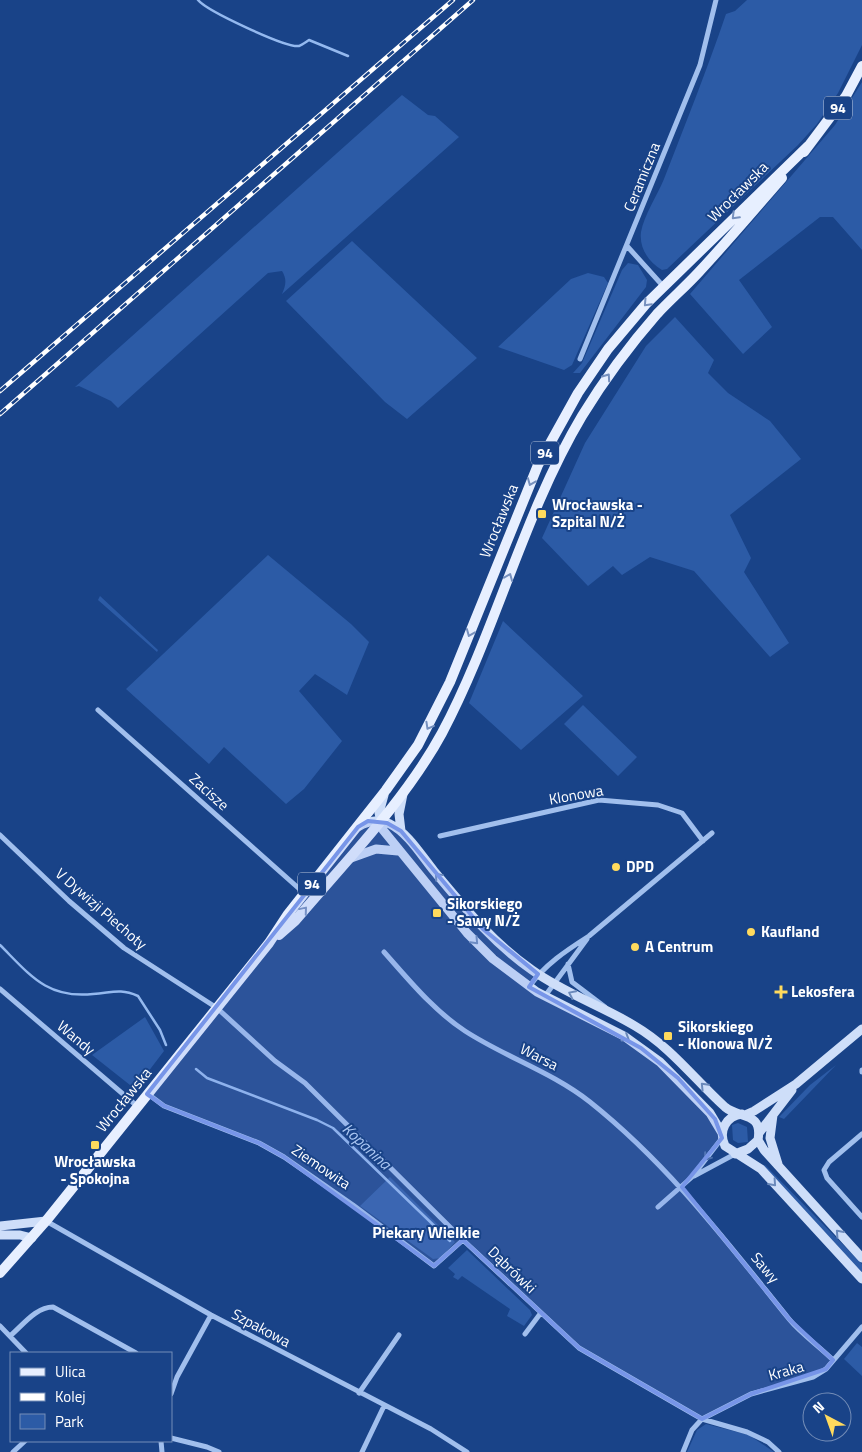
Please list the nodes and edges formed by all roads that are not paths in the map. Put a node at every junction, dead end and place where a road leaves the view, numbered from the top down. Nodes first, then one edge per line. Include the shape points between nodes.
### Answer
1 (716, 0) edge
2 (862, 66) edge
3 (808, 146) junction
4 (627, 246) junction
5 (663, 286) junction
6 (580, 359) dead end
7 (98, 710) dead end
8 (405, 787) junction
9 (386, 790) junction
10 (380, 821) junction
11 (358, 827) junction
12 (401, 831) junction
13 (712, 833) dead end
14 (0, 835) edge
15 (440, 836) dead end
16 (703, 841) junction
17 (398, 851) junction
18 (346, 860) junction
19 (304, 893) junction
20 (589, 936) junction
21 (269, 944) junction
22 (384, 952) dead end
23 (568, 964) junction
24 (538, 974) junction
25 (554, 984) junction
26 (529, 987) junction
27 (0, 989) edge
28 (545, 996) junction
29 (217, 1008) junction
30 (611, 1012) junction
31 (862, 1029) edge
32 (796, 1084) junction
33 (147, 1094) junction
34 (137, 1106) junction
35 (744, 1114) junction
36 (773, 1115) junction
37 (862, 1134) edge
38 (722, 1136) junction
39 (758, 1136) junction
40 (735, 1154) junction
41 (779, 1166) junction
42 (692, 1177) junction
43 (682, 1187) junction
44 (658, 1207) dead end
45 (862, 1217) edge
46 (46, 1221) junction
47 (12, 1224) junction
48 (0, 1226) edge
49 (0, 1235) edge
50 (32, 1238) junction
51 (463, 1240) junction
52 (862, 1258) edge
53 (0, 1273) edge
54 (862, 1279) edge
55 (540, 1314) junction
56 (211, 1316) junction
57 (0, 1326) edge
58 (862, 1327) edge
59 (525, 1334) dead end
60 (399, 1335) dead end
61 (10, 1336) junction
62 (25, 1352) edge
63 (134, 1352) edge
64 (833, 1360) junction
65 (172, 1374) edge
66 (177, 1377) junction
67 (172, 1391) edge
68 (359, 1393) junction
69 (384, 1406) junction
70 (702, 1419) junction
71 (172, 1438) edge
72 (24, 1442) edge
73 (13, 1452) edge
74 (219, 1452) edge
75 (362, 1452) edge
76 (467, 1452) edge
77 (683, 1452) edge
78 (779, 1452) edge

1 - 4 street, Ceramiczna via 700,65
2 - 3 main road, Wrocławska / 94 via 846,96
3 -> 5 main road, Wrocławska / 94
8 -> 3 main road, Wrocławska / 94 via 430,752 456,703 553,469 591,401 653,319 706,264
4 - 5 street
4 - 6 street, Ceramiczna
5 -> 9 main road, Wrocławska / 94 via 608,349 556,431 538,465 436,712 418,745
7 - 19 street, Zacisze
8 - 10 main road, Wrocławska / 94
8 - 12 street via 400,805
9 - 10 street via 380,805
9 - 11 main road, Wrocławska / 94
10 - 11 street via 368,821
10 - 12 street
10 - 17 street
10 - 18 main road, Wrocławska / 94
11 - 19 main road, Wrocławska / 94
24 -> 12 street via 494,940
13 - 16 street
14 - 29 street, V Dywizji Piechoty via 124,948
15 - 16 street, Klonowa via 599,800 658,805 682,813
16 - 20 street
17 - 18 street via 376,849
17 -> 26 street via 477,944
21 -> 18 main road, Wrocławska / 94 via 295,921
19 - 21 main road, Wrocławska / 94
20 - 23 street
20 - 24 street
21 - 29 main road, Wrocławska / 94
22 - 43 street, Warsa via 447,1018 589,1100
23 - 25 street
23 - 30 street via 572,982
24 - 25 street
24 - 26 street
25 - 28 street
30 -> 25 street
26 - 28 street
27 - 34 street, Wandy
28 -> 38 street via 624,1036 660,1062 710,1113
29 - 33 main road, Wrocławska / 94
29 - 51 street, Dąbrówki via 275,1061 305,1083
35 -> 30 street via 727,1109 660,1044
31 - 32 street
32 - 35 street
32 - 36 street
33 - 34 main road, Wrocławska / 94
33 - 51 street, Ziemowita via 164,1106 259,1143 284,1157 434,1266
34 - 46 main road, Wrocławska / 94
35 - 38 street via 730,1118
35 - 39 street via 756,1123
36 - 39 street
36 - 41 street via 770,1138
37 - 45 street via 828,1162 824,1170 827,1178
38 - 40 street via 727,1149
38 -> 42 street
39 - 40 street via 748,1149
39 - 41 street
40 - 42 street
40 -> 54 street via 761,1169
52 -> 41 street
42 - 43 street
43 - 44 street
43 - 64 street, Sawy via 790,1320
46 - 47 street
46 - 50 main road, Wrocławska / 94
46 - 56 street, Szpakowa
47 - 48 street
47 - 50 street via 27,1227
49 - 50 street via 20,1234
50 - 53 main road, Wrocławska / 94
51 - 55 street, Dąbrówki
55 - 59 street
55 - 70 street, Dąbrówki via 579,1348
56 - 66 street
56 - 68 street, Szpakowa
57 - 61 street
58 - 64 street, Kraka
60 - 68 street
61 - 62 street
61 - 63 street via 37,1312 45,1307 54,1307
64 - 70 street, Kraka via 813,1377 751,1394
65 - 66 street
66 - 67 street
68 - 69 street, Szpakowa
69 - 75 street
69 - 76 street, Szpakowa
70 - 77 street via 692,1430
70 - 78 street, Dąbrówki via 747,1432 768,1442
71 - 74 street
72 - 73 street

